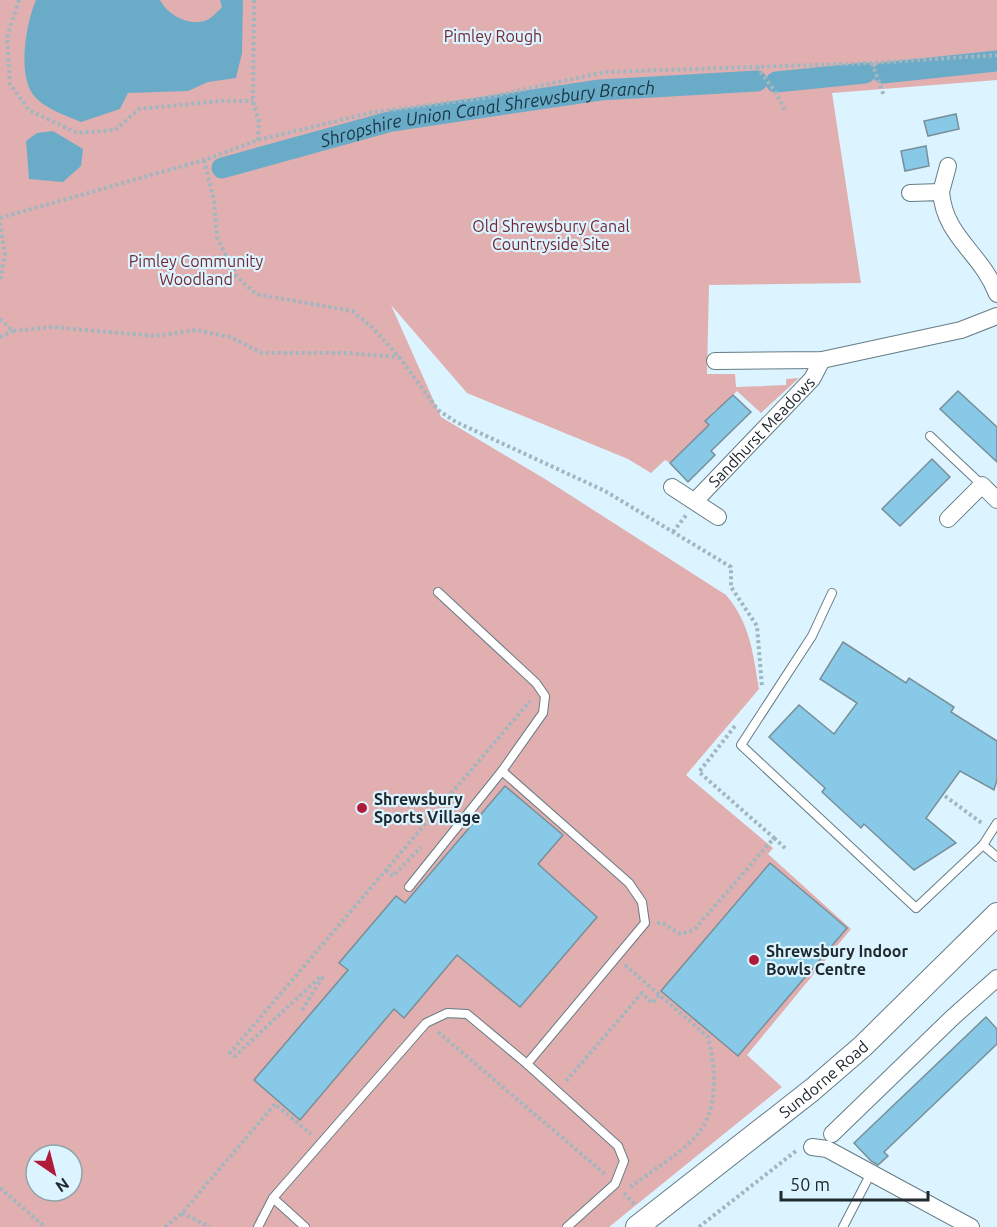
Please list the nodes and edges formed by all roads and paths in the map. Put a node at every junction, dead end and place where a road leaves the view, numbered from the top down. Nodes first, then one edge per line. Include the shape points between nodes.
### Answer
1 (19, 0) edge
2 (254, 0) edge
3 (997, 55) edge
4 (872, 63) junction
5 (757, 67) junction
6 (884, 96) dead end
7 (253, 101) junction
8 (786, 112) dead end
9 (258, 140) junction
10 (204, 160) junction
11 (948, 166) dead end
12 (910, 192) dead end
13 (941, 192) junction
14 (0, 218) edge
15 (0, 223) edge
16 (992, 274) edge
17 (0, 281) edge
18 (997, 294) edge
19 (997, 316) edge
20 (0, 319) edge
21 (13, 331) junction
22 (0, 337) edge
23 (400, 358) junction
24 (822, 360) junction
25 (715, 362) dead end
26 (930, 436) dead end
27 (982, 485) junction
28 (672, 487) dead end
29 (997, 500) edge
30 (695, 501) junction
31 (718, 517) dead end
32 (948, 519) dead end
33 (438, 591) dead end
34 (832, 593) dead end
35 (540, 688) junction
36 (762, 691) dead end
37 (741, 718) dead end
38 (502, 771) junction
39 (945, 796) dead end
40 (997, 823) edge
41 (983, 824) dead end
42 (774, 838) junction
43 (983, 845) junction
44 (786, 849) dead end
45 (997, 857) edge
46 (409, 887) dead end
47 (997, 915) edge
48 (645, 923) junction
49 (616, 957) junction
50 (997, 978) edge
51 (659, 995) junction
52 (302, 1010) dead end
53 (426, 1023) junction
54 (527, 1064) junction
55 (546, 1081) junction
56 (832, 1134) dead end
57 (322, 1143) junction
58 (812, 1147) joint
59 (871, 1173) junction
60 (615, 1184) junction
61 (0, 1188) edge
62 (273, 1198) junction
63 (182, 1213) junction
64 (633, 1220) edge
65 (45, 1227) edge
66 (165, 1227) edge
67 (210, 1227) edge
68 (258, 1227) edge
69 (305, 1227) edge
70 (567, 1227) edge
71 (699, 1227) edge
72 (843, 1227) edge
73 (971, 1227) edge

1 - 7 path via 7,37 10,84 29,110 77,133 115,130 139,109
2 - 7 path
3 - 4 path
4 - 5 path
4 - 6 path
5 - 8 path
5 - 9 path via 604,72 484,98 374,112
7 - 9 path via 259,122
9 - 10 path
10 - 14 path
10 - 23 path via 214,201 217,237 236,276 256,294 352,311
11 - 13 street
12 - 13 street
13 - 16 street via 945,216
15 - 17 path via 5,254
16 - 18 street
19 - 24 street, Sandhurst Meadows via 961,330
20 - 21 path
21 - 22 path
21 - 23 path via 51,327 156,336 196,330 230,337 262,353 345,353
23 - 36 path via 438,410 456,422 605,491 731,567 730,587 757,626
24 - 25 street, Sandhurst Meadows
24 - 30 street, Sandhurst Meadows via 812,379
26 - 27 lane
27 - 29 street
27 - 32 street
28 - 30 street
30 - 31 street
33 - 35 lane
34 - 43 lane via 812,636 741,745 916,908
35 - 38 lane via 545,696 543,713
35 - 52 path via 230,1053 235,1056 321,976
37 - 42 path via 699,771
38 - 46 lane
38 - 48 lane via 629,883 642,902
39 - 41 path
40 - 43 lane
42 - 44 path
42 - 48 path via 694,930 680,934 663,923
43 - 45 lane
47 - 64 main road, Sundorne Road via 863,1046 812,1090
48 - 49 lane
49 - 51 path
49 - 54 lane
50 - 56 street
51 - 55 path via 652,1003 642,993 566,1081 555,1071
51 - 64 path via 708,1037 715,1097 697,1135 624,1192 637,1207
53 - 54 lane via 447,1013 467,1014
53 - 57 lane
53 - 60 path
54 - 55 lane
55 - 60 lane via 618,1146 624,1161
57 - 62 lane
57 - 63 path via 275,1104
58 - 59 street via 827,1149
58 - 71 path via 789,1154
59 - 72 lane
59 - 73 street
60 - 70 lane
61 - 65 path
62 - 68 lane
62 - 69 lane
63 - 66 path
63 - 67 path

